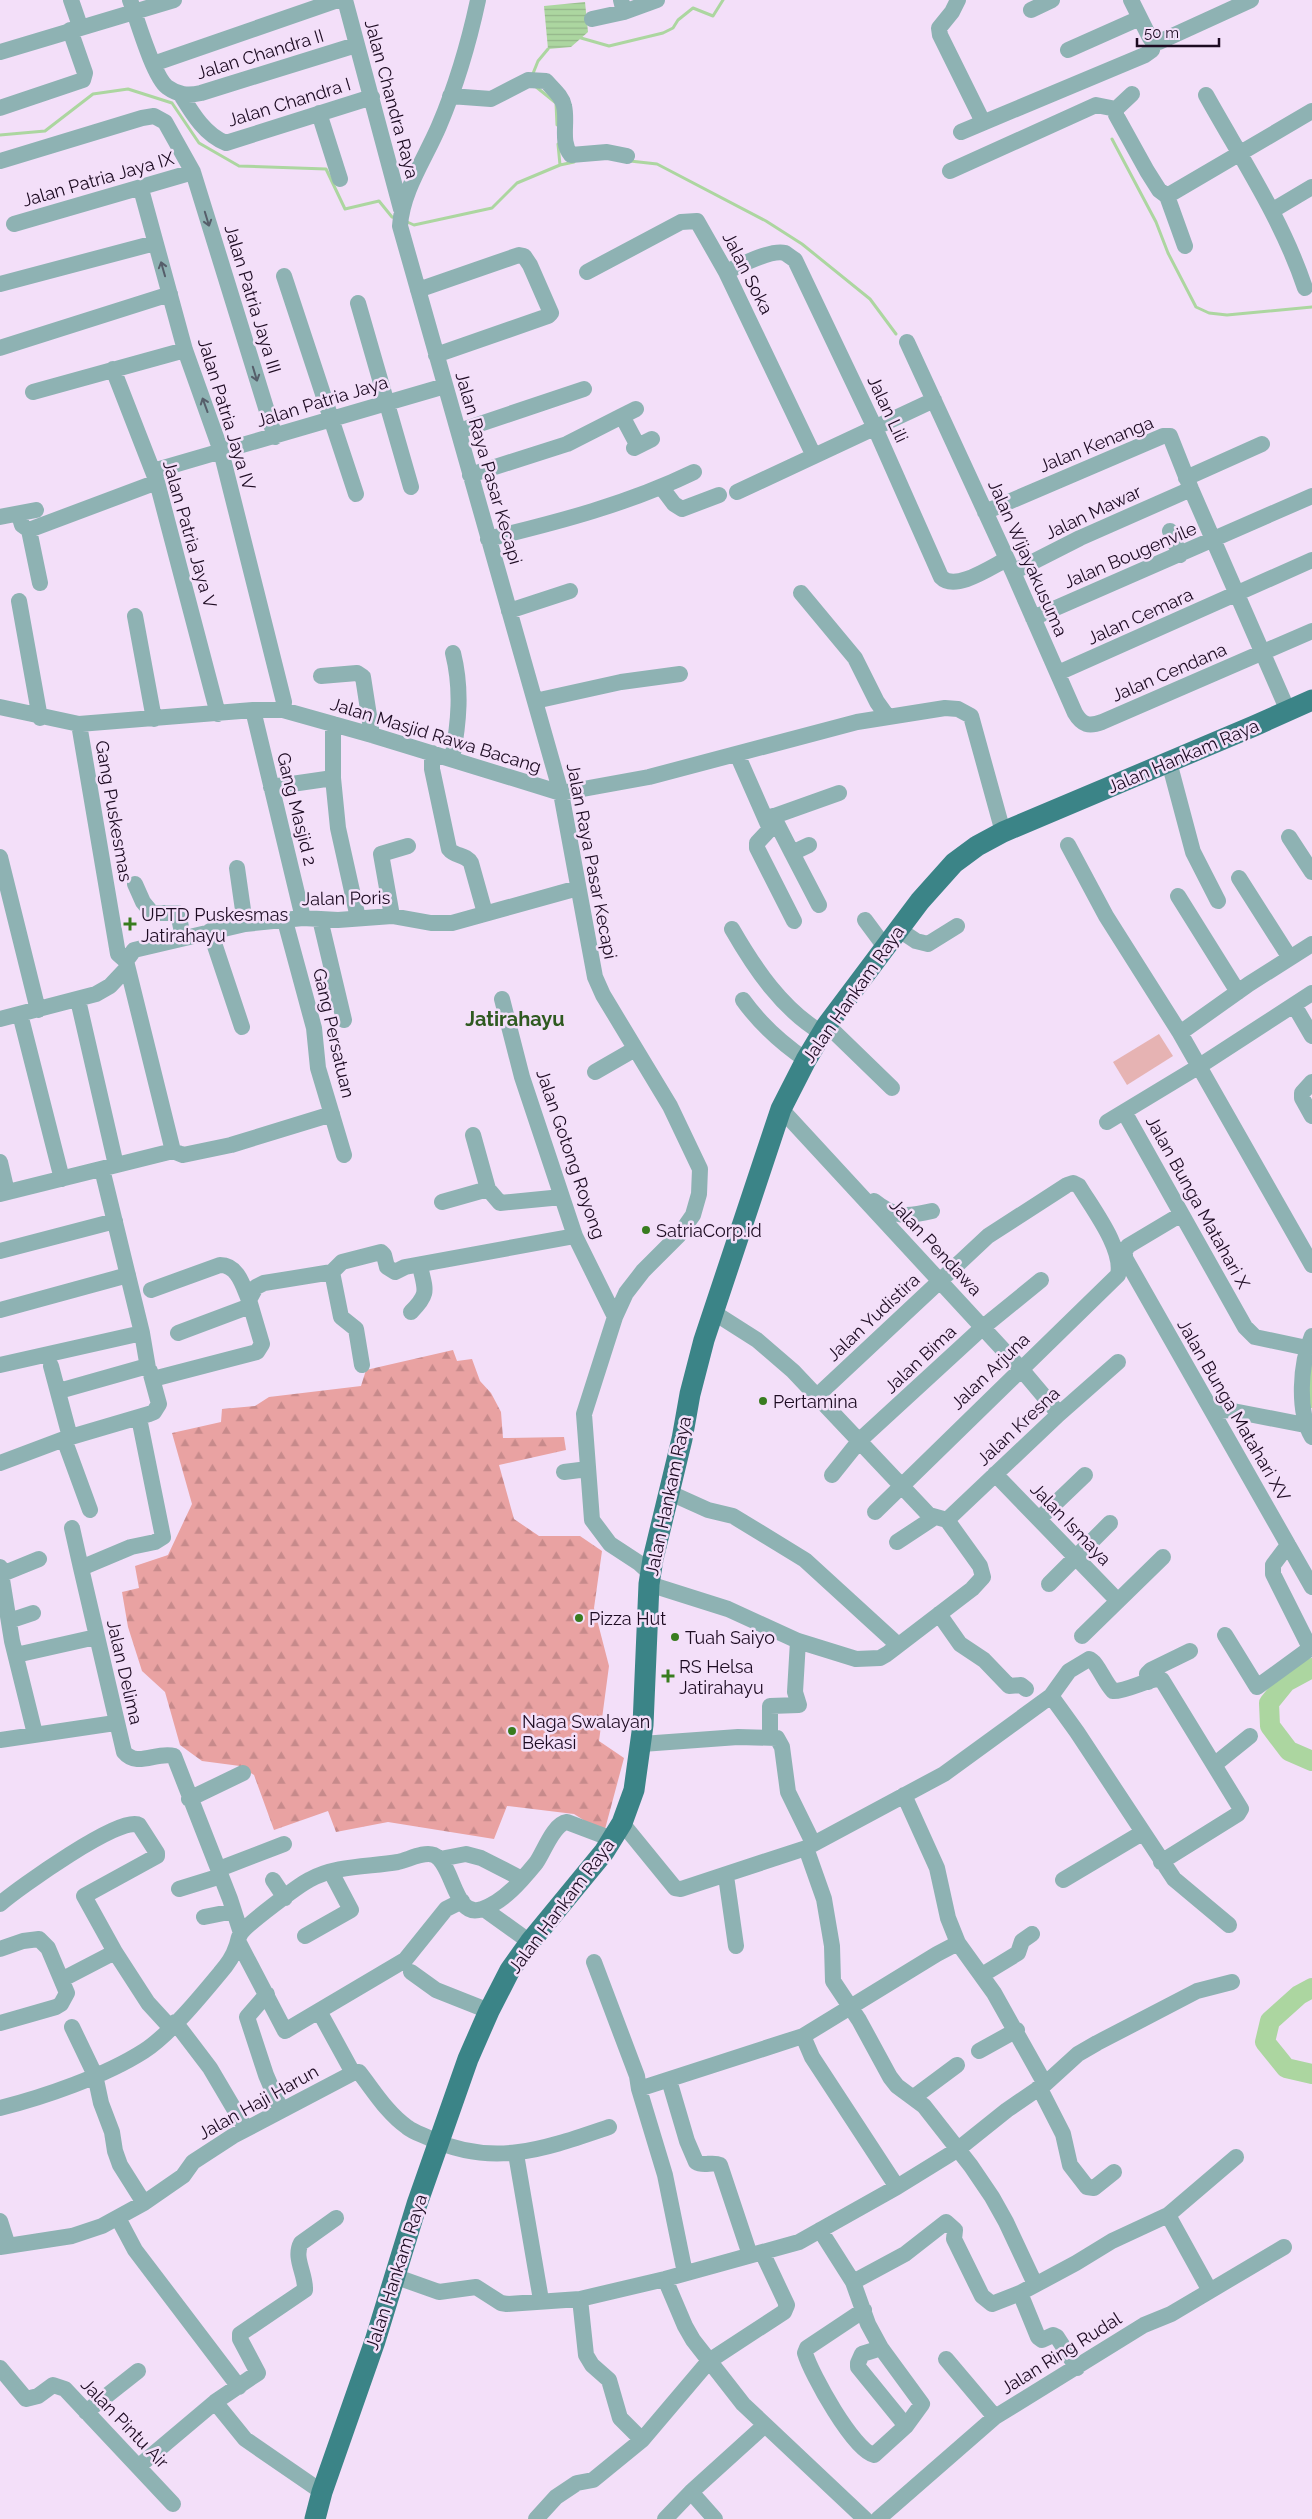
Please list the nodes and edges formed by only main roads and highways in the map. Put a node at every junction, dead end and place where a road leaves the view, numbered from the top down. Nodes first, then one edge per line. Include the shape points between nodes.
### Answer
1 (1312, 700) edge
2 (315, 2519) edge

1 - 2 main road, Jalan Hankam Raya via 972,848 936,880 825,1029 806,1060 784,1105 696,1365 682,1439 647,1570 642,1744 634,1790 617,1831 586,1876 510,1970 489,2011 468,2059 417,2204

